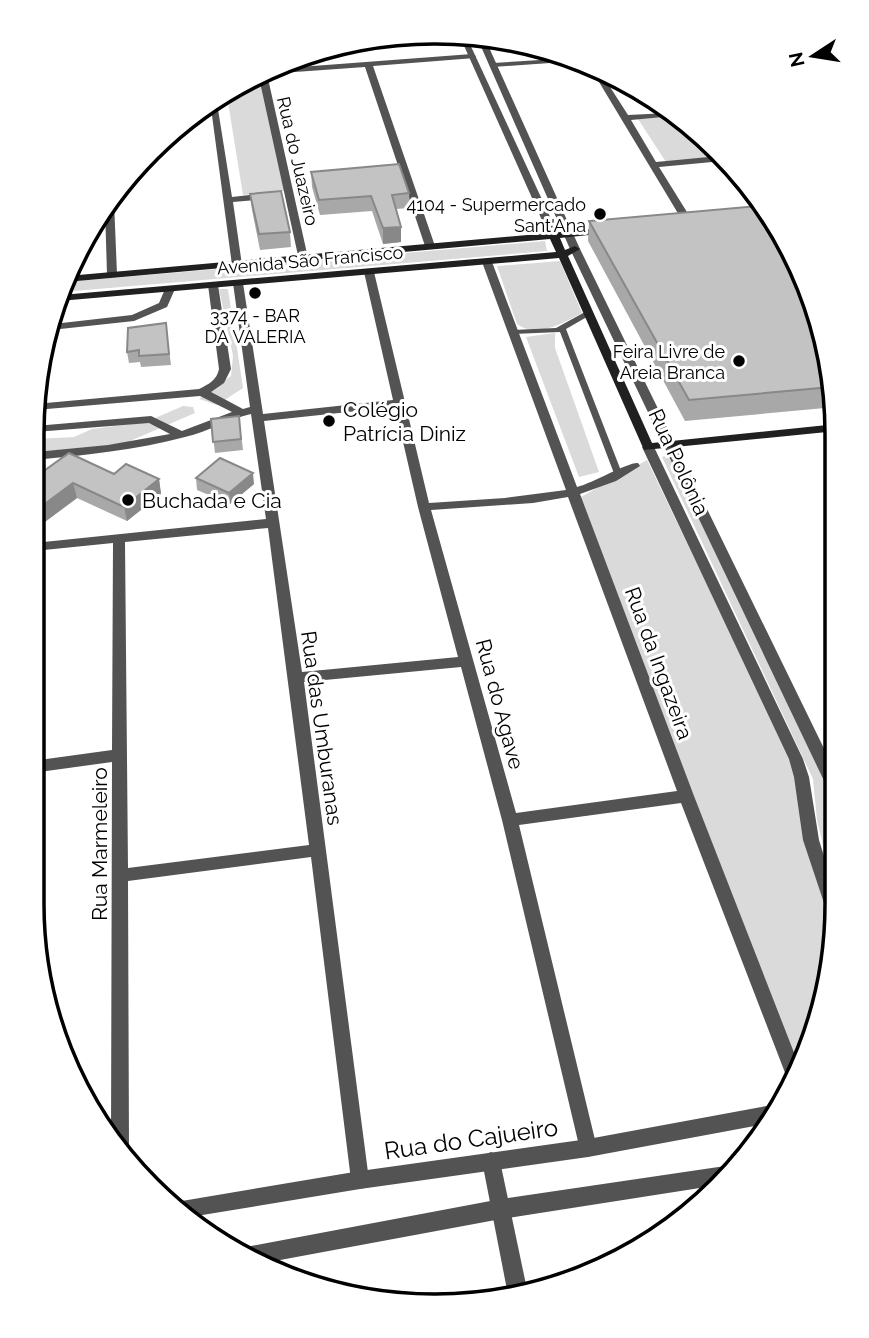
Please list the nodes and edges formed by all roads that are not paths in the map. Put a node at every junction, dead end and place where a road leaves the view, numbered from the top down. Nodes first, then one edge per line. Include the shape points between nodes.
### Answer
1 (467, 46) edge
2 (485, 47) edge
3 (472, 56) junction
4 (551, 61) edge
5 (369, 65) junction
6 (493, 65) junction
7 (293, 70) edge
8 (603, 82) edge
9 (264, 83) edge
10 (216, 111) edge
11 (660, 116) edge
12 (625, 118) junction
13 (713, 160) edge
14 (654, 165) junction
15 (289, 194) junction
16 (228, 200) junction
17 (110, 218) edge
18 (703, 223) edge
19 (690, 225) junction
20 (677, 226) edge
21 (610, 231) edge
22 (570, 234) junction
23 (554, 236) junction
24 (430, 246) junction
25 (575, 248) junction
26 (562, 256) junction
27 (303, 258) junction
28 (487, 262) junction
29 (237, 265) junction
30 (369, 272) junction
31 (112, 274) junction
32 (76, 278) edge
33 (238, 283) junction
34 (213, 285) junction
35 (170, 289) junction
36 (68, 297) edge
37 (588, 314) junction
38 (59, 326) edge
39 (562, 328) junction
40 (513, 332) junction
41 (202, 392) junction
42 (401, 403) junction
43 (45, 406) edge
44 (239, 411) junction
45 (258, 414) junction
46 (825, 427) edge
47 (44, 428) edge
48 (181, 435) junction
49 (669, 444) junction
50 (648, 447) junction
51 (44, 455) edge
52 (634, 466) dead end
53 (620, 476) junction
54 (573, 494) junction
55 (424, 507) junction
56 (272, 523) junction
57 (119, 538) junction
58 (44, 546) edge
59 (467, 661) junction
60 (296, 678) junction
61 (120, 755) junction
62 (44, 765) edge
63 (825, 766) edge
64 (686, 796) junction
65 (510, 820) junction
66 (317, 850) junction
67 (121, 875) junction
68 (825, 882) edge
69 (790, 1065) edge
70 (762, 1116) edge
71 (120, 1135) edge
72 (588, 1147) junction
73 (491, 1161) junction
74 (714, 1177) edge
75 (360, 1180) junction
76 (190, 1208) edge
77 (501, 1209) junction
78 (262, 1254) edge
79 (516, 1286) edge

1 - 3 street, Rua Polônia
2 - 6 street, Rua Polônia
3 - 5 street
3 - 23 street, Rua Polônia
4 - 6 street
5 - 7 street
5 - 24 street
6 - 22 street, Rua Polônia
8 - 12 street
9 - 15 street, Rua do Juazeiro
10 - 16 street
11 - 12 street
12 - 14 street
13 - 14 street
14 - 19 street
15 - 16 street
15 - 27 street, Rua do Juazeiro
16 - 29 street
17 - 31 street
18 - 19 main road
19 - 20 main road
21 - 22 main road, Avenida São Francisco
22 - 23 main road, Avenida São Francisco
22 - 25 street, Rua Polônia
23 - 24 main road, Avenida São Francisco
23 - 26 main road, Rua Polônia
24 - 27 main road, Avenida São Francisco
25 - 26 main road
25 - 49 street, Rua Polônia
26 - 28 main road, Avenida São Francisco
26 - 37 main road, Rua Polônia
27 - 29 main road, Avenida São Francisco
28 - 30 main road, Avenida São Francisco
28 - 40 street, Rua da Ingazeira
29 - 31 main road, Avenida São Francisco
30 - 33 main road, Avenida São Francisco
30 - 42 street, Rua do Agave
31 - 32 main road, Avenida São Francisco
33 - 34 main road, Avenida São Francisco
33 - 45 street, Rua das Umburanas
34 - 35 main road, Avenida São Francisco
34 - 41 street via 225,372 215,386
35 - 36 main road, Avenida São Francisco
35 - 38 street via 163,306 151,313
37 - 39 lane
37 - 50 main road, Rua Polônia
39 - 40 lane
39 - 53 lane
40 - 54 street, Rua da Ingazeira
41 - 43 street
41 - 44 street
42 - 45 street
42 - 55 street, Rua do Agave
44 - 45 street
44 - 48 street via 205,429
45 - 56 street, Rua das Umburanas
46 - 49 main road
47 - 48 street via 151,419
48 - 51 street via 123,447
49 - 50 main road
49 - 63 street, Rua Polônia
50 - 68 street, Rua Polônia via 796,759 804,780 811,839
52 - 53 street
53 - 54 street
54 - 55 street
54 - 64 street, Rua da Ingazeira
55 - 59 street, Rua do Agave
56 - 57 street
56 - 60 street, Rua das Umburanas
57 - 58 street
57 - 61 street, Rua Marmeleiro
59 - 60 street
59 - 65 street, Rua do Agave
60 - 66 street, Rua das Umburanas
61 - 62 street
61 - 67 street, Rua Marmeleiro
64 - 65 street
64 - 69 street, Rua da Ingazeira
65 - 72 street, Rua do Agave
66 - 67 street
66 - 75 street, Rua das Umburanas
67 - 71 street, Rua Marmeleiro
70 - 72 street, Rua do Cajueiro
72 - 73 street, Rua do Cajueiro
73 - 75 street, Rua do Cajueiro
73 - 77 street
74 - 77 street
75 - 76 street, Rua do Cajueiro
77 - 78 street
77 - 79 street

